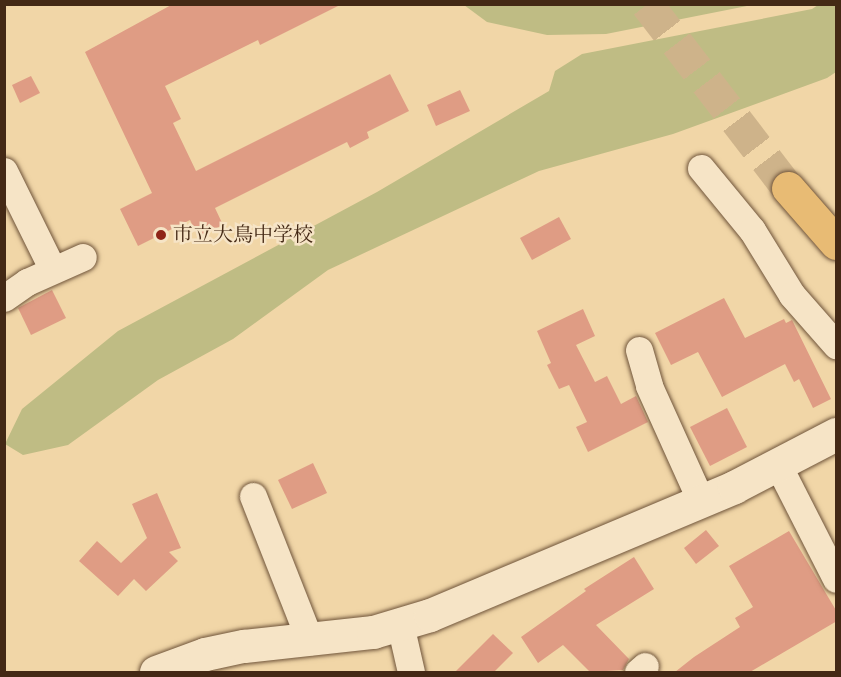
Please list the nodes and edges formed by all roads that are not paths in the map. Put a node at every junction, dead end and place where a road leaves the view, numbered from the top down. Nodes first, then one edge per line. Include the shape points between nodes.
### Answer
1 (701, 168) dead end
2 (4, 171) edge
3 (788, 188) tunnel mouth
4 (837, 243) edge
5 (83, 257) dead end
6 (53, 270) junction
7 (4, 298) edge
8 (837, 345) edge
9 (639, 351) dead end
10 (837, 434) edge
11 (777, 464) junction
12 (253, 496) dead end
13 (701, 501) junction
14 (837, 579) edge
15 (400, 624) junction
16 (310, 641) junction
17 (156, 672) edge
18 (411, 672) edge

1 - 8 street via 752,230 792,295
2 - 6 street
3 - 4 highway
5 - 6 street
6 - 7 street
9 - 13 street via 649,386
10 - 11 street
11 - 13 street
11 - 14 street
12 - 16 street
13 - 15 street via 499,588
15 - 16 street
15 - 18 street
16 - 17 street via 244,646 205,654

